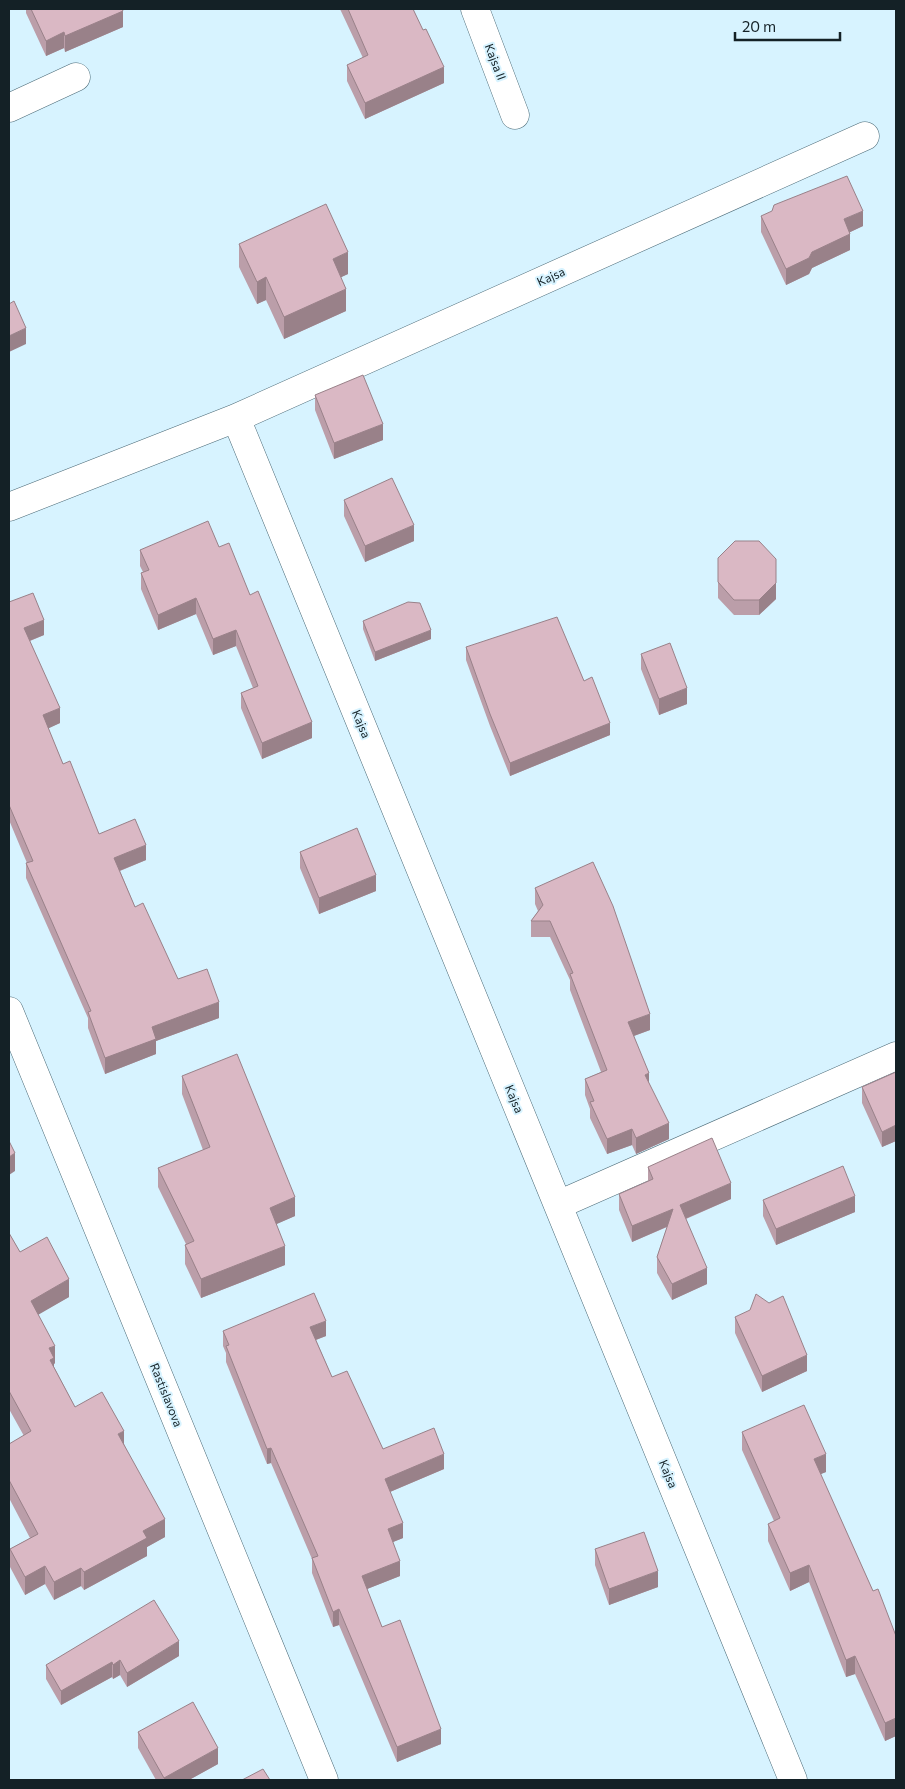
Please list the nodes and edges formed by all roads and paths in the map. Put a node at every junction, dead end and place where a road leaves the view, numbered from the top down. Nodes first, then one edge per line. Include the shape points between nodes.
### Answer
1 (475, 9) edge
2 (76, 77) dead end
3 (9, 108) edge
4 (515, 115) dead end
5 (865, 136) dead end
6 (236, 418) junction
7 (9, 507) edge
8 (9, 1011) edge
9 (896, 1056) edge
10 (558, 1205) junction
11 (324, 1780) edge
12 (793, 1780) edge

1 - 4 street, Kajsa II
2 - 3 street
5 - 6 street, Kajsa
6 - 7 street, Kajsa
6 - 10 street, Kajsa
8 - 11 street, Rastislavova
9 - 10 street
10 - 12 street, Kajsa

